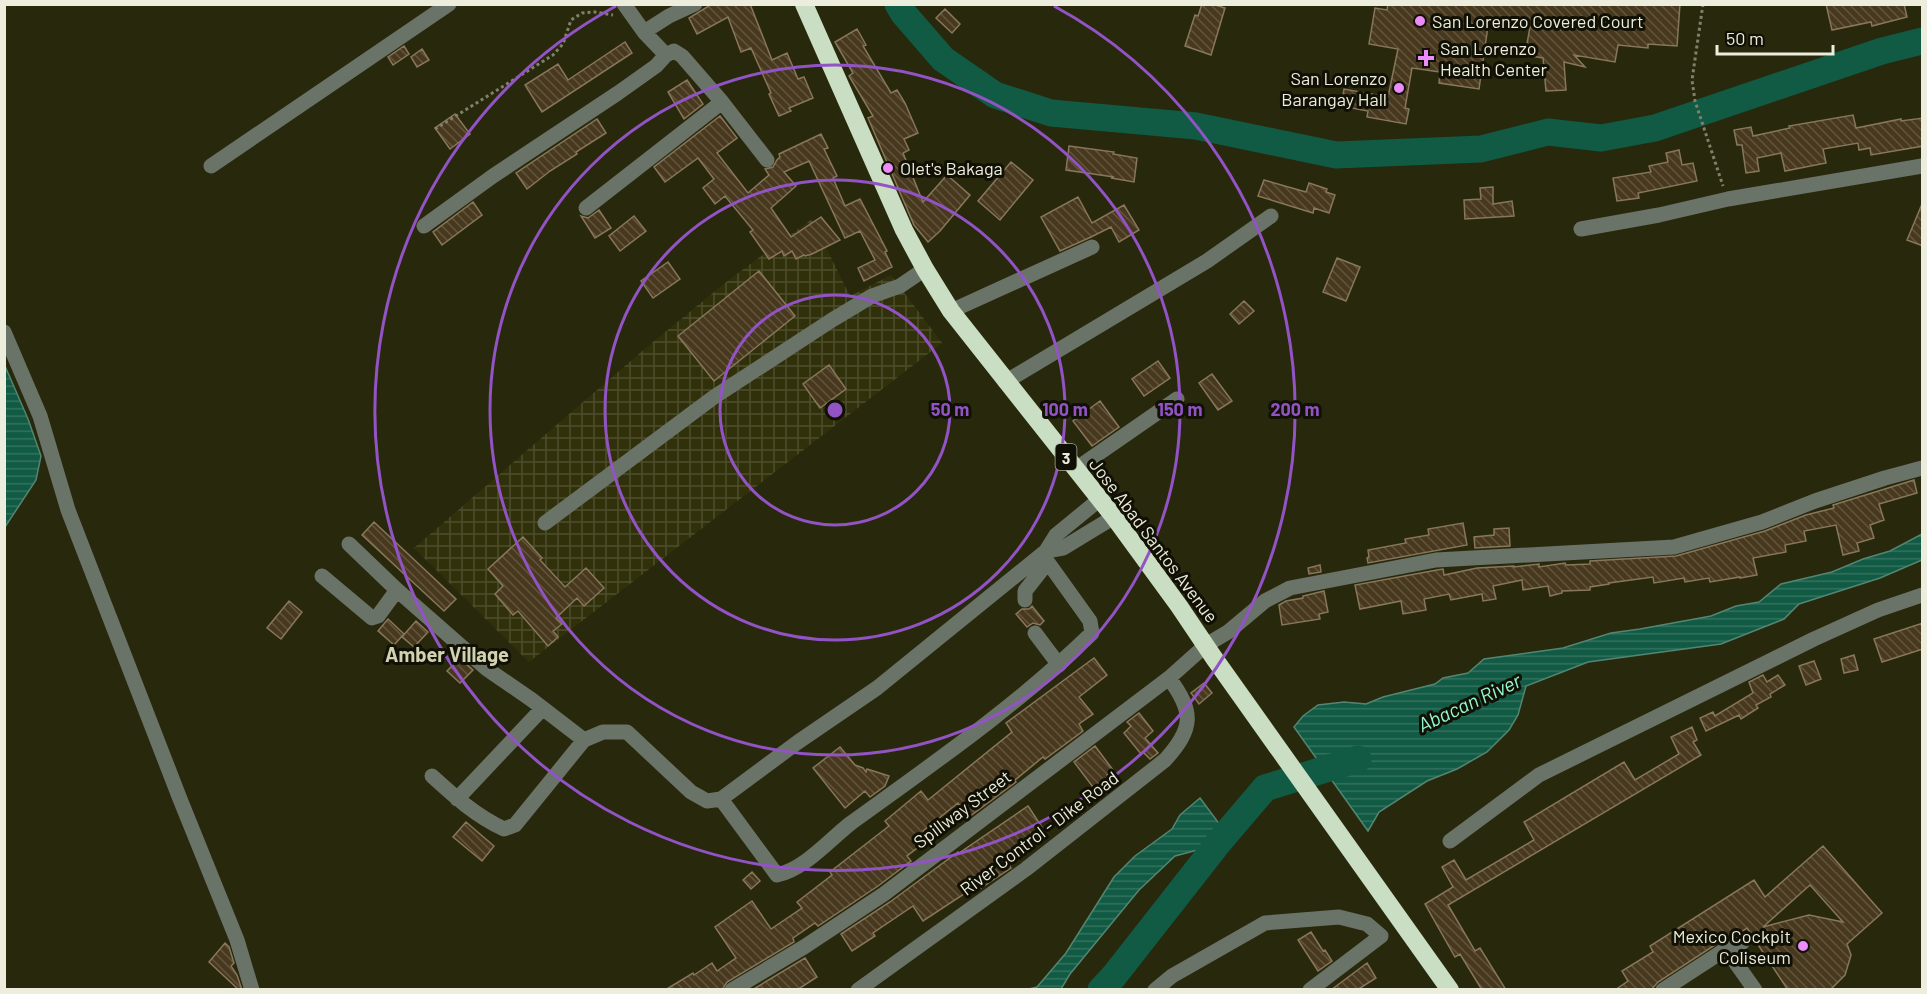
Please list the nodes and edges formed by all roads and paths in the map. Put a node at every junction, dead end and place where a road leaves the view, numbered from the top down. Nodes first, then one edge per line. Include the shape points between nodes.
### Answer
1 (448, 4) edge
2 (695, 4) edge
3 (804, 4) edge
4 (1703, 4) edge
5 (628, 11) edge
6 (644, 32) junction
7 (666, 55) junction
8 (722, 102) junction
9 (435, 129) dead end
10 (767, 159) dead end
11 (211, 166) dead end
12 (1923, 166) edge
13 (1728, 199) junction
14 (586, 208) dead end
15 (1271, 216) dead end
16 (424, 226) dead end
17 (1581, 229) dead end
18 (1092, 247) dead end
19 (925, 268) junction
20 (951, 311) junction
21 (4, 332) edge
22 (1005, 382) junction
23 (1177, 399) dead end
24 (1923, 468) edge
25 (1076, 469) junction
26 (1100, 499) junction
27 (1114, 517) junction
28 (545, 523) dead end
29 (348, 544) dead end
30 (1045, 556) junction
31 (322, 576) dead end
32 (397, 590) junction
33 (1923, 595) edge
34 (1024, 600) dead end
35 (1035, 633) dead end
36 (1210, 652) junction
37 (1059, 665) junction
38 (1169, 678) junction
39 (542, 709) junction
40 (584, 740) junction
41 (432, 776) dead end
42 (457, 799) junction
43 (721, 799) junction
44 (1450, 841) dead end
45 (1742, 943) dead end
46 (1726, 949) junction
47 (1679, 985) edge
48 (1449, 989) edge
49 (252, 990) edge
50 (732, 990) edge
51 (858, 990) edge
52 (1155, 990) edge
53 (1310, 990) edge
54 (1663, 990) edge
55 (1755, 990) edge

1 - 11 street
2 - 6 street
3 - 19 highway, Jose Abad Santos Avenue / 3 via 904,230
4 - 13 path via 1692,80 1708,144
5 - 6 street
5 - 9 path via 582,13 571,21 563,44 553,55
6 - 7 street
7 - 8 street via 674,51 682,56
7 - 16 street via 618,93
8 - 10 street
8 - 14 street
12 - 13 street
13 - 17 street
15 - 22 street via 1207,261
18 - 20 street
19 - 20 highway, Jose Abad Santos Avenue / 3
19 - 28 street via 832,320 714,397
20 - 22 highway, Jose Abad Santos Avenue / 3
21 - 49 street via 40,416 68,510 237,940
22 - 25 highway, Jose Abad Santos Avenue / 3
23 - 25 street
24 - 36 street, Spillway Street via 1674,547 1436,560 1290,588 1265,602
25 - 26 highway, Jose Abad Santos Avenue / 3
26 - 27 highway, Jose Abad Santos Avenue / 3
26 - 30 street via 1056,535
27 - 30 street
27 - 36 highway, Jose Abad Santos Avenue / 3
29 - 32 street
30 - 34 street
30 - 37 street via 1090,621 1092,633
30 - 43 street via 877,688
31 - 32 street via 372,618 378,616
32 - 39 street via 487,669
33 - 44 street via 1814,639 1539,775
35 - 37 street
36 - 38 street, Spillway Street
36 - 48 highway, Jose Abad Santos Avenue / 3
37 - 43 street via 786,873 777,875
38 - 50 street, Spillway Street via 884,894
38 - 51 street, River Control - Dike Road via 1187,707 1188,722 1178,747 1026,869
39 - 40 street
39 - 42 street
40 - 42 street via 514,825 504,829 484,820
40 - 43 street via 603,732 627,732 691,792 708,801
41 - 42 street
45 - 46 street
46 - 47 street
46 - 55 street
47 - 54 street
52 - 53 street via 1172,976 1265,923 1339,917 1367,924 1382,936

